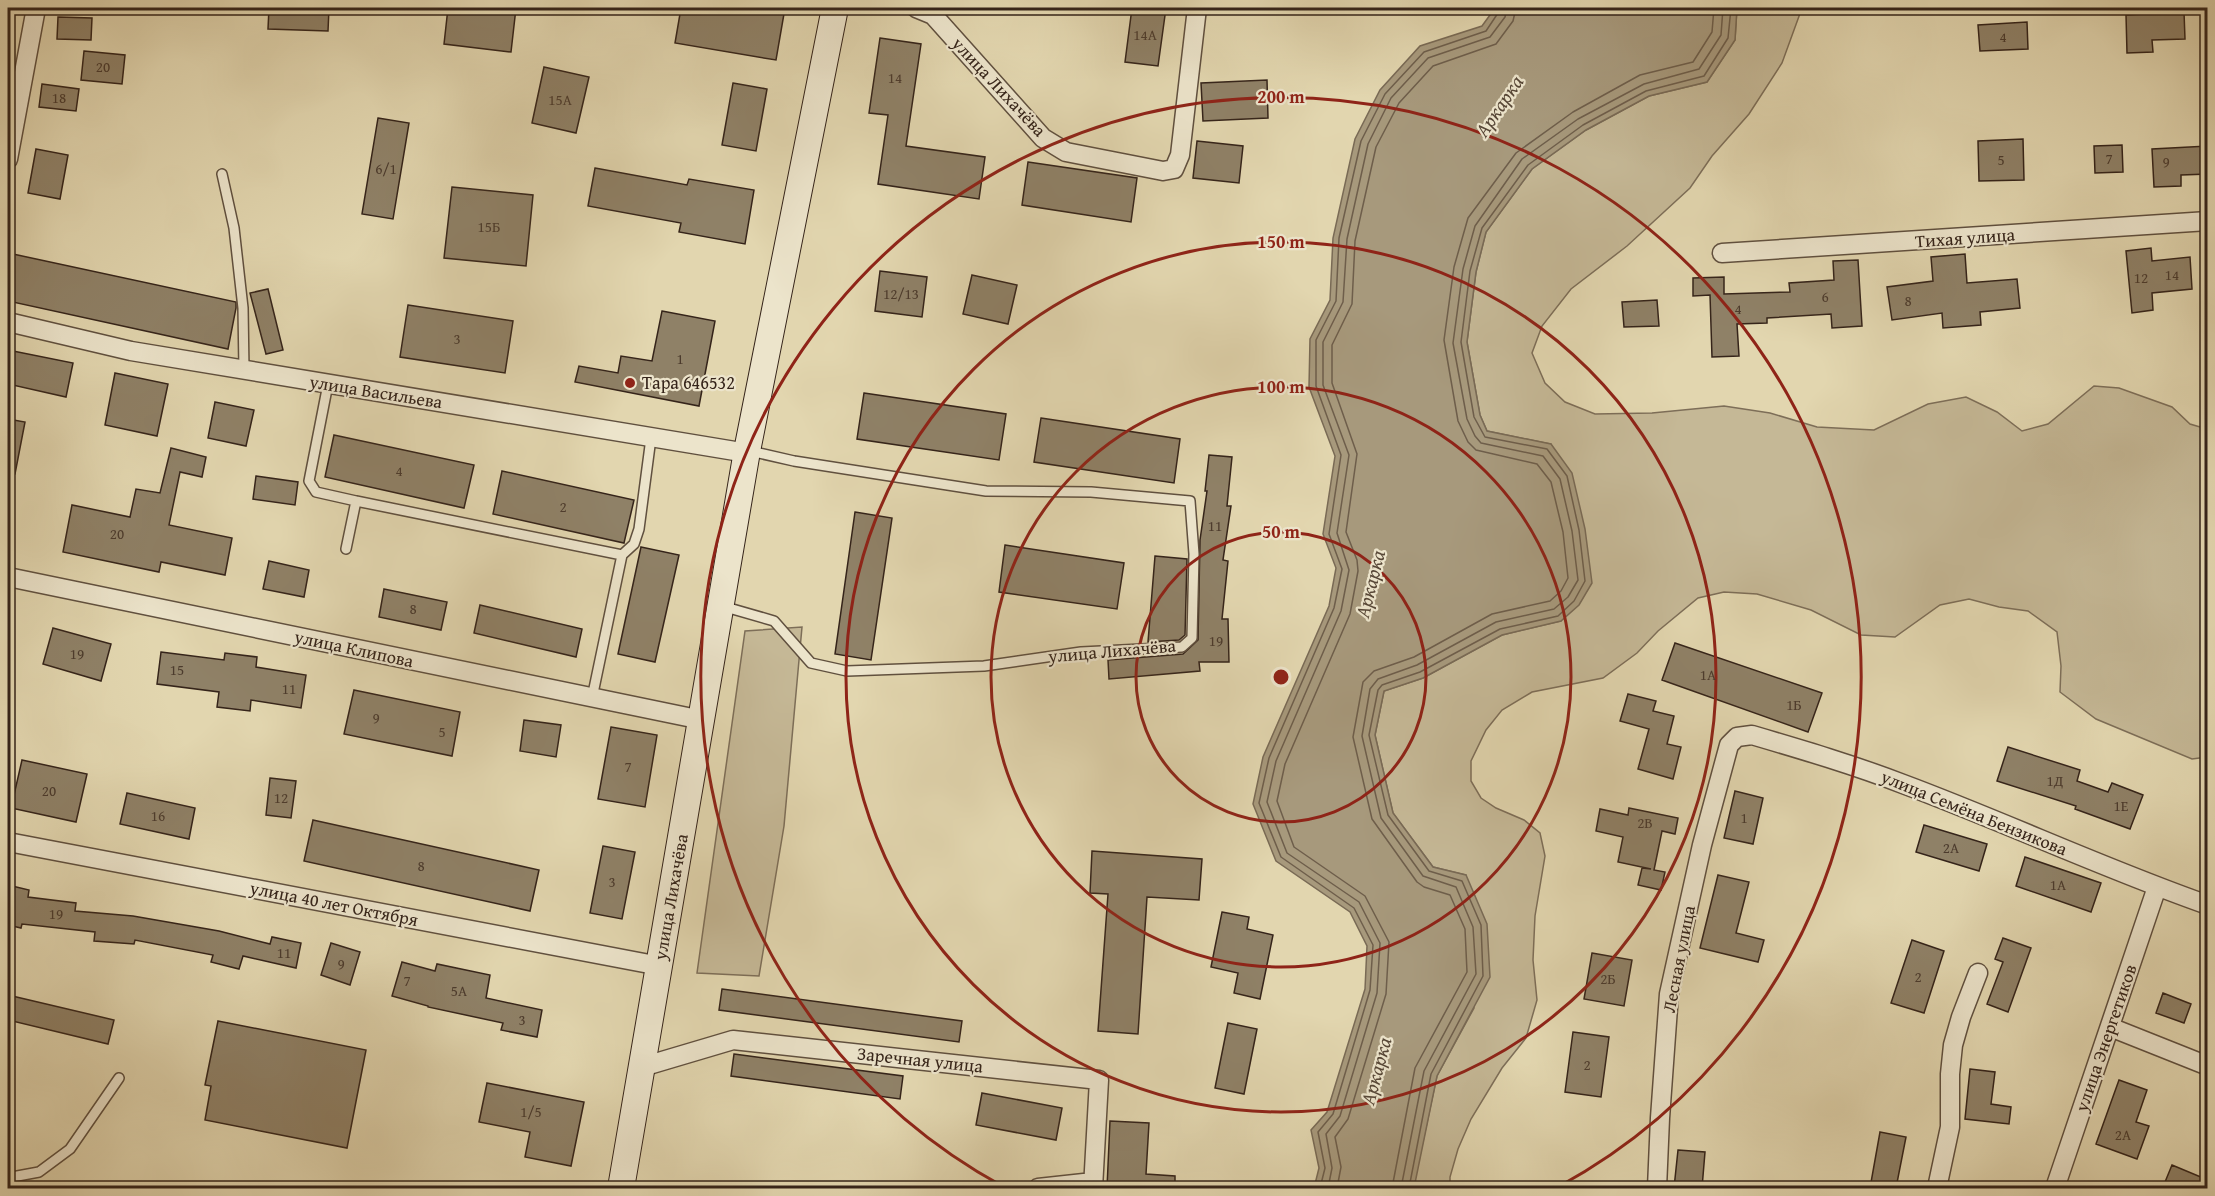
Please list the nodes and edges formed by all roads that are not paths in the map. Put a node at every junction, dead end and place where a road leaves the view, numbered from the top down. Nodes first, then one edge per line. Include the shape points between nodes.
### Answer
1 (36, 8) edge
2 (835, 8) edge
3 (916, 8) edge
4 (1197, 8) edge
5 (8, 159) edge
6 (222, 174) dead end
7 (2208, 221) edge
8 (1722, 254) dead end
9 (8, 322) edge
10 (244, 370) junction
11 (328, 384) junction
12 (651, 438) junction
13 (747, 452) junction
14 (356, 501) junction
15 (346, 549) dead end
16 (622, 555) junction
17 (8, 577) edge
18 (721, 606) junction
19 (592, 698) junction
20 (702, 720) junction
21 (1737, 737) joint
22 (8, 842) edge
23 (2157, 887) junction
24 (2208, 905) edge
25 (660, 966) junction
26 (1978, 973) dead end
27 (2110, 1027) junction
28 (2208, 1066) edge
29 (642, 1067) junction
30 (119, 1077) dead end
31 (8, 1176) edge
32 (1093, 1185) edge
33 (621, 1188) edge
34 (1038, 1188) edge
35 (1657, 1188) edge
36 (1937, 1188) edge
37 (2055, 1188) edge

1 - 5 street
2 - 13 street, улица Лихачёва
3 - 4 street, улица Лихачёва via 933,15 1043,138 1066,152 1163,171 1174,170 1180,155
6 - 10 lane via 234,228 243,308
7 - 8 street, Тихая улица
9 - 10 street, улица Васильева via 131,351
10 - 11 street, улица Васильева
11 - 12 street, улица Васильева
11 - 14 lane via 309,481 316,492
12 - 13 street, улица Васильева
12 - 16 lane via 639,529 634,544
13 - 18 street, улица Лихачёва
13 - 18 lane, улица Лихачёва via 986,491 1091,492 1190,501 1194,554 1192,638 1182,647 1081,652 984,666 848,671 811,663 774,621
14 - 15 lane
14 - 16 lane
16 - 19 lane
17 - 19 street, улица Клипова
18 - 20 street, улица Лихачёва
19 - 20 street, улица Клипова
20 - 25 street, улица Лихачёва
21 - 23 street, улица Семёна Бензикова via 1752,735 1853,766
21 - 35 street, Лесная улица via 1729,745 1702,845 1669,994
22 - 25 street, улица 40 лет Октября
23 - 24 street, улица Семёна Бензикова
23 - 27 street, улица Энергетиков
25 - 29 street, улица Лихачёва
26 - 36 street via 1953,1045 1950,1127
27 - 28 street
27 - 37 street, улица Энергетиков
29 - 32 street, Заречная улица via 733,1040 1099,1080
29 - 33 street, улица Лихачёва
30 - 31 lane via 70,1149 39,1172
32 - 34 street, Заречная улица

